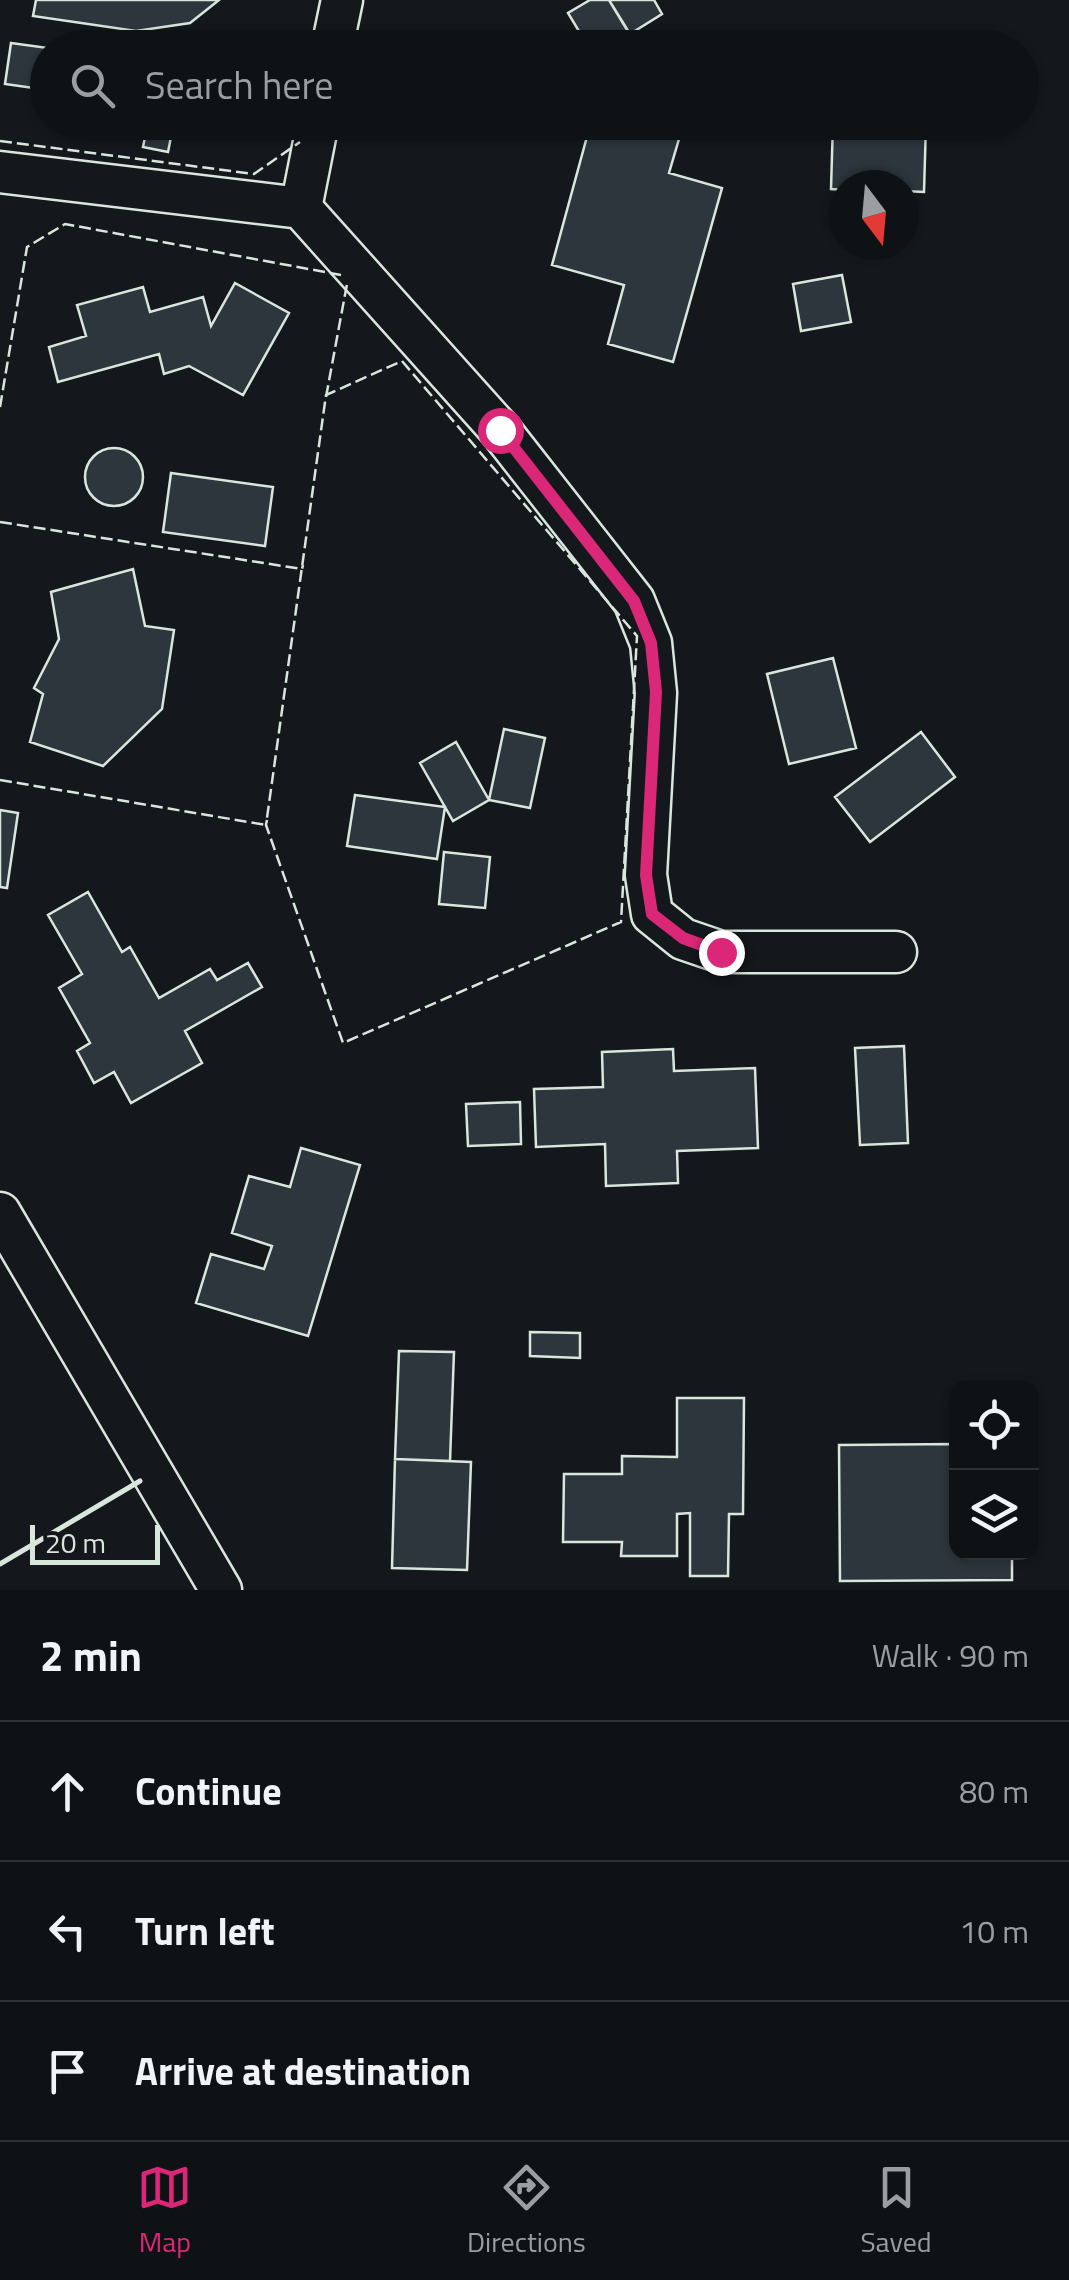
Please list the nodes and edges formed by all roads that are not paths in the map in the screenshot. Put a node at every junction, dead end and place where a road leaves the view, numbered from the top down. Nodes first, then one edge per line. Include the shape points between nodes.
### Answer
1 (342, 0) edge
2 (336, 30) edge
3 (314, 140) edge
4 (0, 172) edge
5 (301, 208) junction
6 (896, 952) dead end
7 (0, 1213) edge
8 (220, 1590) edge

1 - 2 street
3 - 5 street
4 - 5 street
5 - 6 street via 500,430 634,601 651,643 656,692 646,875 652,914 683,938 721,952
7 - 8 street

